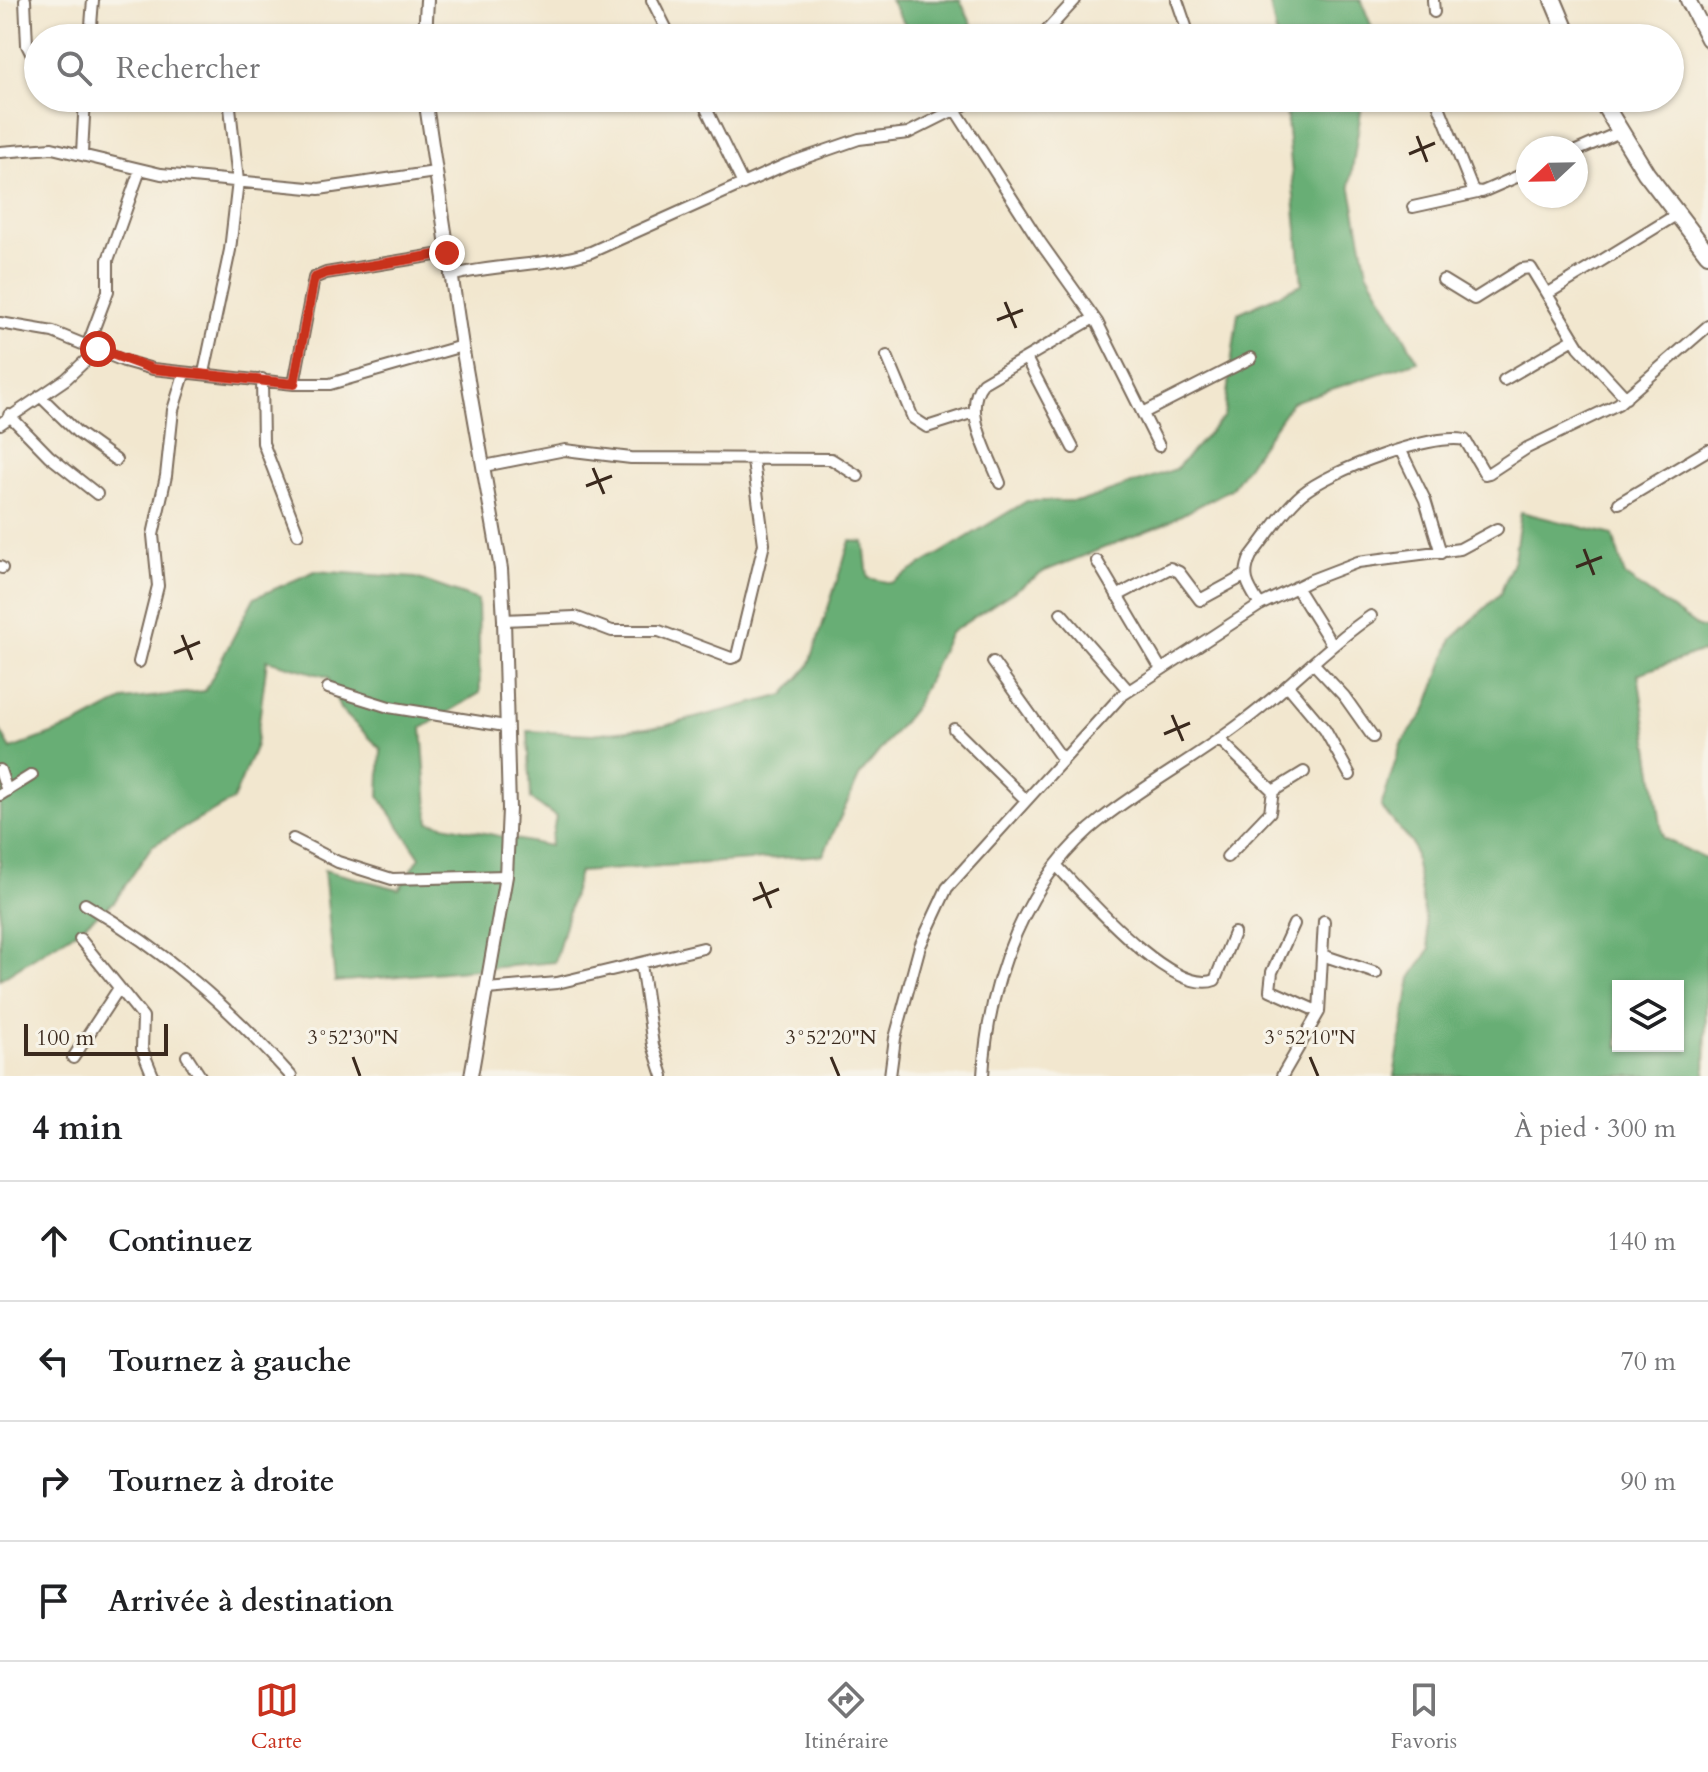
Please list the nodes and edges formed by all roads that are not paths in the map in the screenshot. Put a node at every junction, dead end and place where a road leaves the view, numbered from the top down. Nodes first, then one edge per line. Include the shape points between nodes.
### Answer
1 (25, 0) edge
2 (93, 0) edge
3 (427, 0) edge
4 (652, 0) edge
5 (1075, 0) edge
6 (1177, 0) edge
7 (1433, 0) edge
8 (1553, 0) edge
9 (1688, 0) edge
10 (1434, 12) dead end
11 (26, 24) edge
12 (91, 24) edge
13 (426, 24) edge
14 (664, 24) edge
15 (1053, 24) edge
16 (1185, 24) edge
17 (1563, 24) edge
18 (1708, 39) edge
19 (84, 112) edge
20 (231, 112) edge
21 (427, 112) edge
22 (708, 112) edge
23 (954, 112) edge
24 (957, 112) edge
25 (1441, 112) edge
26 (1608, 112) edge
27 (1620, 132) junction
28 (1588, 146) edge
29 (0, 152) edge
30 (82, 153) junction
31 (140, 170) junction
32 (435, 172) junction
33 (1516, 177) edge
34 (238, 181) junction
35 (743, 184) junction
36 (1477, 193) junction
37 (1413, 207) dead end
38 (1676, 215) junction
39 (447, 253) junction
40 (1708, 254) edge
41 (450, 276) junction
42 (1443, 280) dead end
43 (1547, 294) junction
44 (1094, 318) junction
45 (0, 323) edge
46 (1708, 326) edge
47 (1574, 339) junction
48 (462, 346) junction
49 (93, 347) junction
50 (887, 356) dead end
51 (1026, 358) junction
52 (1251, 358) dead end
53 (204, 373) junction
54 (184, 374) junction
55 (262, 379) junction
56 (1504, 380) dead end
57 (294, 384) junction
58 (40, 396) junction
59 (1626, 398) junction
60 (974, 412) junction
61 (1143, 413) junction
62 (9, 415) junction
63 (0, 424) edge
64 (1159, 446) dead end
65 (1073, 448) dead end
66 (1708, 450) edge
67 (1401, 451) junction
68 (116, 460) dead end
69 (753, 461) junction
70 (484, 466) junction
71 (858, 476) dead end
72 (1000, 483) dead end
73 (97, 494) dead end
74 (1619, 503) dead end
75 (1497, 529) dead end
76 (298, 534) dead end
77 (1441, 553) junction
78 (1097, 561) dead end
79 (1244, 576) junction
80 (1296, 587) junction
81 (1117, 596) junction
82 (1260, 605) junction
83 (1061, 613) dead end
84 (1371, 616) dead end
85 (504, 620) junction
86 (1331, 643) junction
87 (139, 662) dead end
88 (993, 662) dead end
89 (1314, 664) junction
90 (1161, 669) junction
91 (1288, 686) junction
92 (328, 688) dead end
93 (1128, 690) junction
94 (505, 726) junction
95 (954, 729) dead end
96 (1373, 737) dead end
97 (1219, 739) junction
98 (1063, 760) junction
99 (0, 770) edge
100 (1304, 772) dead end
101 (32, 775) dead end
102 (1350, 775) dead end
103 (1273, 791) junction
104 (3, 793) edge
105 (1024, 798) junction
106 (293, 839) dead end
107 (1227, 857) dead end
108 (1056, 865) junction
109 (506, 876) junction
110 (85, 904) dead end
111 (1324, 921) dead end
112 (1294, 924) dead end
113 (1234, 933) dead end
114 (80, 939) dead end
115 (703, 948) dead end
116 (1322, 955) junction
117 (641, 964) junction
118 (1376, 973) dead end
119 (119, 988) junction
120 (487, 989) junction
121 (1319, 1012) junction
122 (187, 1056) dead end
123 (73, 1058) dead end
124 (153, 1076) edge
125 (200, 1076) edge
126 (291, 1076) edge
127 (471, 1076) edge
128 (663, 1076) edge
129 (890, 1076) edge
130 (983, 1076) edge
131 (1282, 1076) edge

1 - 11 street
2 - 12 street
3 - 13 street
4 - 14 street
5 - 15 street
6 - 16 street
7 - 10 street
8 - 17 highway
9 - 18 main road
19 - 30 street
20 - 34 street
21 - 32 street
22 - 35 street
23 - 35 street via 899,136 859,139
24 - 44 street
25 - 36 street via 1467,181
26 - 27 highway
27 - 28 street
27 - 38 highway
29 - 30 street via 52,148
30 - 31 street
31 - 34 street
31 - 49 street via 108,260 108,291
32 - 34 street via 319,189
32 - 39 street
33 - 36 street
34 - 53 street via 230,250
35 - 41 street via 574,258
36 - 37 street
38 - 40 highway
38 - 43 street
39 - 41 street
39 - 57 street via 314,278
41 - 48 street
42 - 43 street via 1474,299 1527,268
43 - 47 street
44 - 51 street
44 - 61 street
45 - 49 street via 53,332
46 - 59 street
47 - 56 street
47 - 59 street
48 - 57 street via 330,384
48 - 70 street
49 - 54 street via 124,361
49 - 58 street via 66,379
50 - 60 street via 920,425
51 - 60 street via 983,383 976,391
51 - 65 street
52 - 61 street
53 - 54 street
53 - 55 street
54 - 87 street via 153,535 158,586
55 - 57 street
55 - 76 street via 263,443
58 - 62 street
58 - 68 street
59 - 67 street via 1485,474 1465,440 1433,441
60 - 72 street
61 - 64 street
62 - 63 street
62 - 73 street
66 - 74 street
67 - 77 street via 1425,500
67 - 79 street via 1304,492 1251,556
69 - 70 street via 631,458 565,450
69 - 71 street via 831,459
69 - 85 street via 764,544 737,656 659,631 612,631 575,617
70 - 85 street
75 - 77 street
77 - 80 street via 1358,562
78 - 81 street
79 - 81 street via 1200,600 1170,568
79 - 82 street
80 - 82 street
80 - 86 street
81 - 90 street
82 - 90 street
83 - 93 street
84 - 86 street
85 - 94 street
86 - 89 street
88 - 98 street
89 - 91 street
89 - 96 street
90 - 93 street
91 - 97 street
91 - 102 street via 1325,730
92 - 94 street via 389,707
93 - 98 street
94 - 109 street
95 - 105 street
97 - 103 street
97 - 108 street via 1103,818
98 - 105 street
99 - 104 street
100 - 103 street
101 - 104 street
103 - 107 street via 1270,812
105 - 129 street via 947,888 920,946
106 - 109 street via 338,862 392,879
108 - 113 street via 1145,955 1192,978 1215,980
108 - 130 street via 1012,939 984,1048
109 - 120 street
110 - 126 street via 219,1000
111 - 116 street
112 - 121 street via 1272,972 1270,990
114 - 119 street
115 - 117 street
116 - 118 street
116 - 121 street
117 - 120 street via 557,983
117 - 128 street
119 - 123 street
119 - 124 street via 143,1017 142,1049
120 - 127 street
121 - 131 street
122 - 125 street

